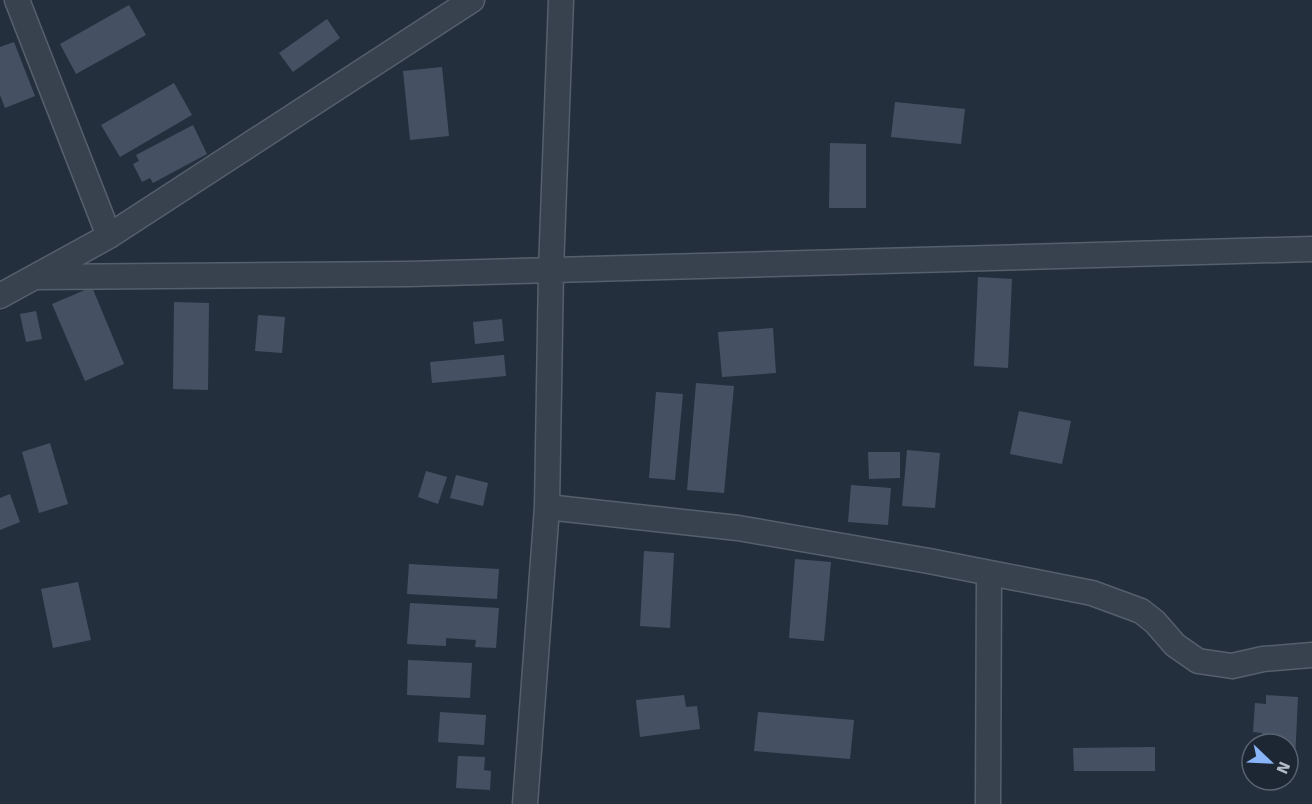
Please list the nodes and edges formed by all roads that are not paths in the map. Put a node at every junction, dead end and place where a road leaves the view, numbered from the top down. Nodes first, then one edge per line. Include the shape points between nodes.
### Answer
1 (17, 0) edge
2 (472, 0) edge
3 (561, 0) edge
4 (109, 236) junction
5 (1312, 249) edge
6 (551, 270) junction
7 (35, 277) junction
8 (0, 296) edge
9 (547, 507) junction
10 (989, 574) junction
11 (1312, 655) edge
12 (525, 804) edge
13 (988, 804) edge

1 - 4 street
2 - 4 street
3 - 6 street
4 - 7 street
5 - 6 street
6 - 7 street
6 - 9 street
7 - 8 street
9 - 10 street via 738,528
9 - 12 street
10 - 11 street via 1092,593 1141,611 1175,645 1198,661 1232,666
10 - 13 street

